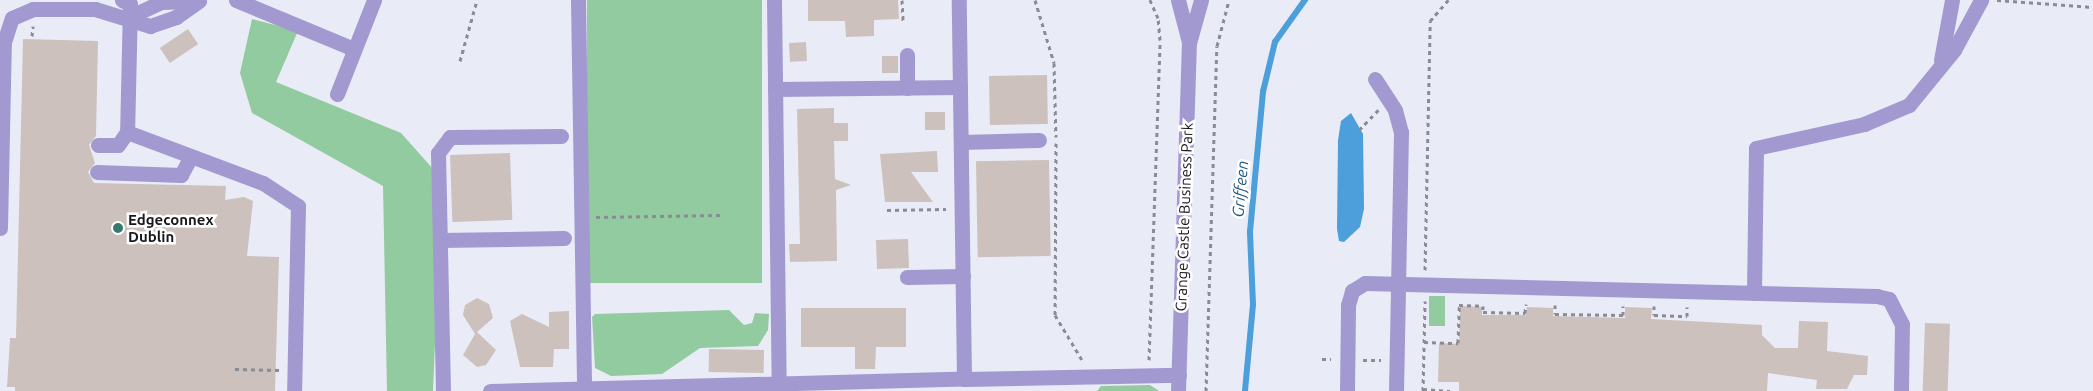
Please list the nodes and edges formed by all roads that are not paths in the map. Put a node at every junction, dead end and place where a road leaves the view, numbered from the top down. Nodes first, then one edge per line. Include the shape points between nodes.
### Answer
1 (122, 0) edge
2 (236, 0) edge
3 (374, 0) edge
4 (578, 0) edge
5 (774, 0) edge
6 (959, 0) edge
7 (1178, 0) edge
8 (1201, 0) edge
9 (1952, 0) edge
10 (1981, 0) edge
11 (201, 1) edge
12 (129, 17) junction
13 (1189, 44) junction
14 (354, 49) junction
15 (907, 55) dead end
16 (1937, 68) junction
17 (1375, 79) dead end
18 (960, 87) junction
19 (907, 88) junction
20 (775, 89) junction
21 (337, 94) dead end
22 (127, 132) junction
23 (561, 136) dead end
24 (1039, 140) dead end
25 (961, 142) junction
26 (98, 145) dead end
27 (191, 156) junction
28 (97, 172) dead end
29 (0, 228) edge
30 (564, 238) dead end
31 (440, 240) junction
32 (963, 276) junction
33 (907, 277) dead end
34 (1398, 284) junction
35 (1754, 293) junction
36 (1179, 375) junction
37 (964, 379) junction
38 (779, 386) edge
39 (584, 389) edge
40 (294, 391) edge
41 (443, 391) edge
42 (490, 391) edge
43 (1178, 391) edge
44 (1347, 391) edge
45 (1396, 391) edge
46 (1900, 391) edge

1 - 12 street via 130,4
2 - 14 street
3 - 14 street
4 - 39 street
5 - 20 street
6 - 18 street
7 - 13 street, Grange Castle Business Park
8 - 13 street, Grange Castle Business Park
9 - 16 street via 1947,45
10 - 16 street via 1954,50
11 - 12 street via 176,18 150,26
12 - 22 street
12 - 29 street via 95,10 33,8 20,12 8,23
13 - 36 street, Grange Castle Business Park
14 - 21 street
15 - 19 street
16 - 35 street via 1909,105 1864,124 1756,148
17 - 34 street via 1395,110 1402,132
18 - 19 street
18 - 25 street
19 - 20 street
20 - 38 street
22 - 26 street via 118,145
22 - 27 street
23 - 31 street via 450,137 438,153
24 - 25 street
25 - 32 street
27 - 28 street via 181,175
27 - 40 street via 263,183 298,206
30 - 31 street
31 - 41 street
32 - 33 street
32 - 37 street
34 - 35 street
34 - 44 street via 1365,283 1352,291
34 - 45 street
35 - 46 street via 1888,299 1902,324
36 - 37 street
36 - 43 street, Grange Castle Business Park
37 - 38 street
38 - 39 street
39 - 42 street

